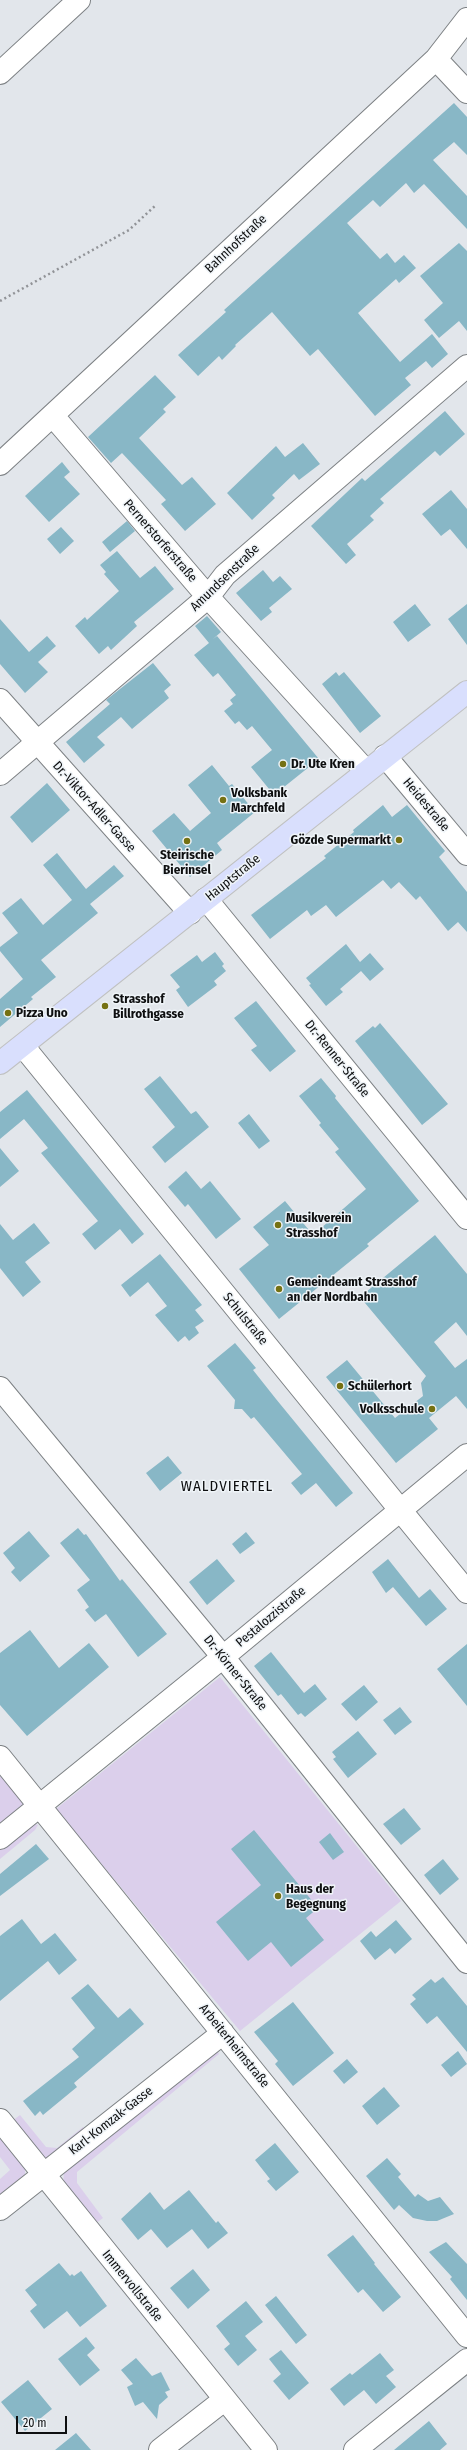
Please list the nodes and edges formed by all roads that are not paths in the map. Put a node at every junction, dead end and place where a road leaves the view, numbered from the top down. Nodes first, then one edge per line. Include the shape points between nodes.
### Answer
1 (79, 0) edge
2 (467, 19) edge
3 (436, 59) junction
4 (0, 73) edge
5 (467, 92) edge
6 (467, 366) edge
7 (53, 416) junction
8 (0, 464) edge
9 (208, 597) junction
10 (467, 692) edge
11 (0, 700) edge
12 (36, 743) junction
13 (385, 756) junction
14 (366, 771) junction
15 (0, 774) edge
16 (467, 854) edge
17 (198, 906) junction
18 (23, 1046) junction
19 (0, 1063) edge
20 (467, 1218) edge
21 (0, 1388) edge
22 (467, 1455) edge
23 (399, 1510) junction
24 (467, 1592) edge
25 (223, 1657) junction
26 (0, 1757) edge
27 (39, 1805) junction
28 (0, 1838) edge
29 (467, 1962) edge
30 (223, 2033) junction
31 (0, 2120) edge
32 (43, 2175) junction
33 (0, 2209) edge
34 (467, 2336) edge
35 (467, 2360) edge
36 (224, 2400) junction
37 (160, 2450) edge
38 (266, 2450) edge
39 (355, 2450) edge

1 - 4 street
2 - 3 street, Bahnhofstraße
3 - 5 street
3 - 7 street, Bahnhofstraße
6 - 9 street, Amundsenstraße via 225,576
7 - 8 street, Bahnhofstraße
7 - 9 street, Pernerstorferstraße
9 - 12 street, Amundsenstraße
9 - 14 street, Pernerstorferstraße
10 - 13 main road, Hauptstraße
11 - 12 street, Dr.-Viktor-Adler-Gasse
12 - 15 street, Amundsenstraße
12 - 17 street, Dr.-Viktor-Adler-Gasse
13 - 14 main road, Hauptstraße
13 - 16 street, Heidestraße
14 - 17 main road, Hauptstraße
17 - 18 main road, Hauptstraße
17 - 20 street, Dr.-Renner-Straße
18 - 19 main road, Hauptstraße
18 - 23 street, Schulstraße
21 - 25 street, Dr.-Körner-Straße
22 - 23 street, Pestalozzistraße
23 - 24 street, Schulstraße
23 - 25 street, Pestalozzistraße
25 - 27 street, Pestalozzistraße
25 - 29 street, Dr.-Körner-Straße
26 - 27 street, Arbeiterheimstraße
27 - 28 street, Pestalozzistraße
27 - 30 street, Arbeiterheimstraße
30 - 32 street, Karl-Komzak-Gasse
30 - 34 street, Arbeiterheimstraße
31 - 32 street, Immervollstraße
32 - 33 street, Karl-Komzak-Gasse
32 - 36 street, Immervollstraße
35 - 39 street
36 - 37 street
36 - 38 street, Immervollstraße

